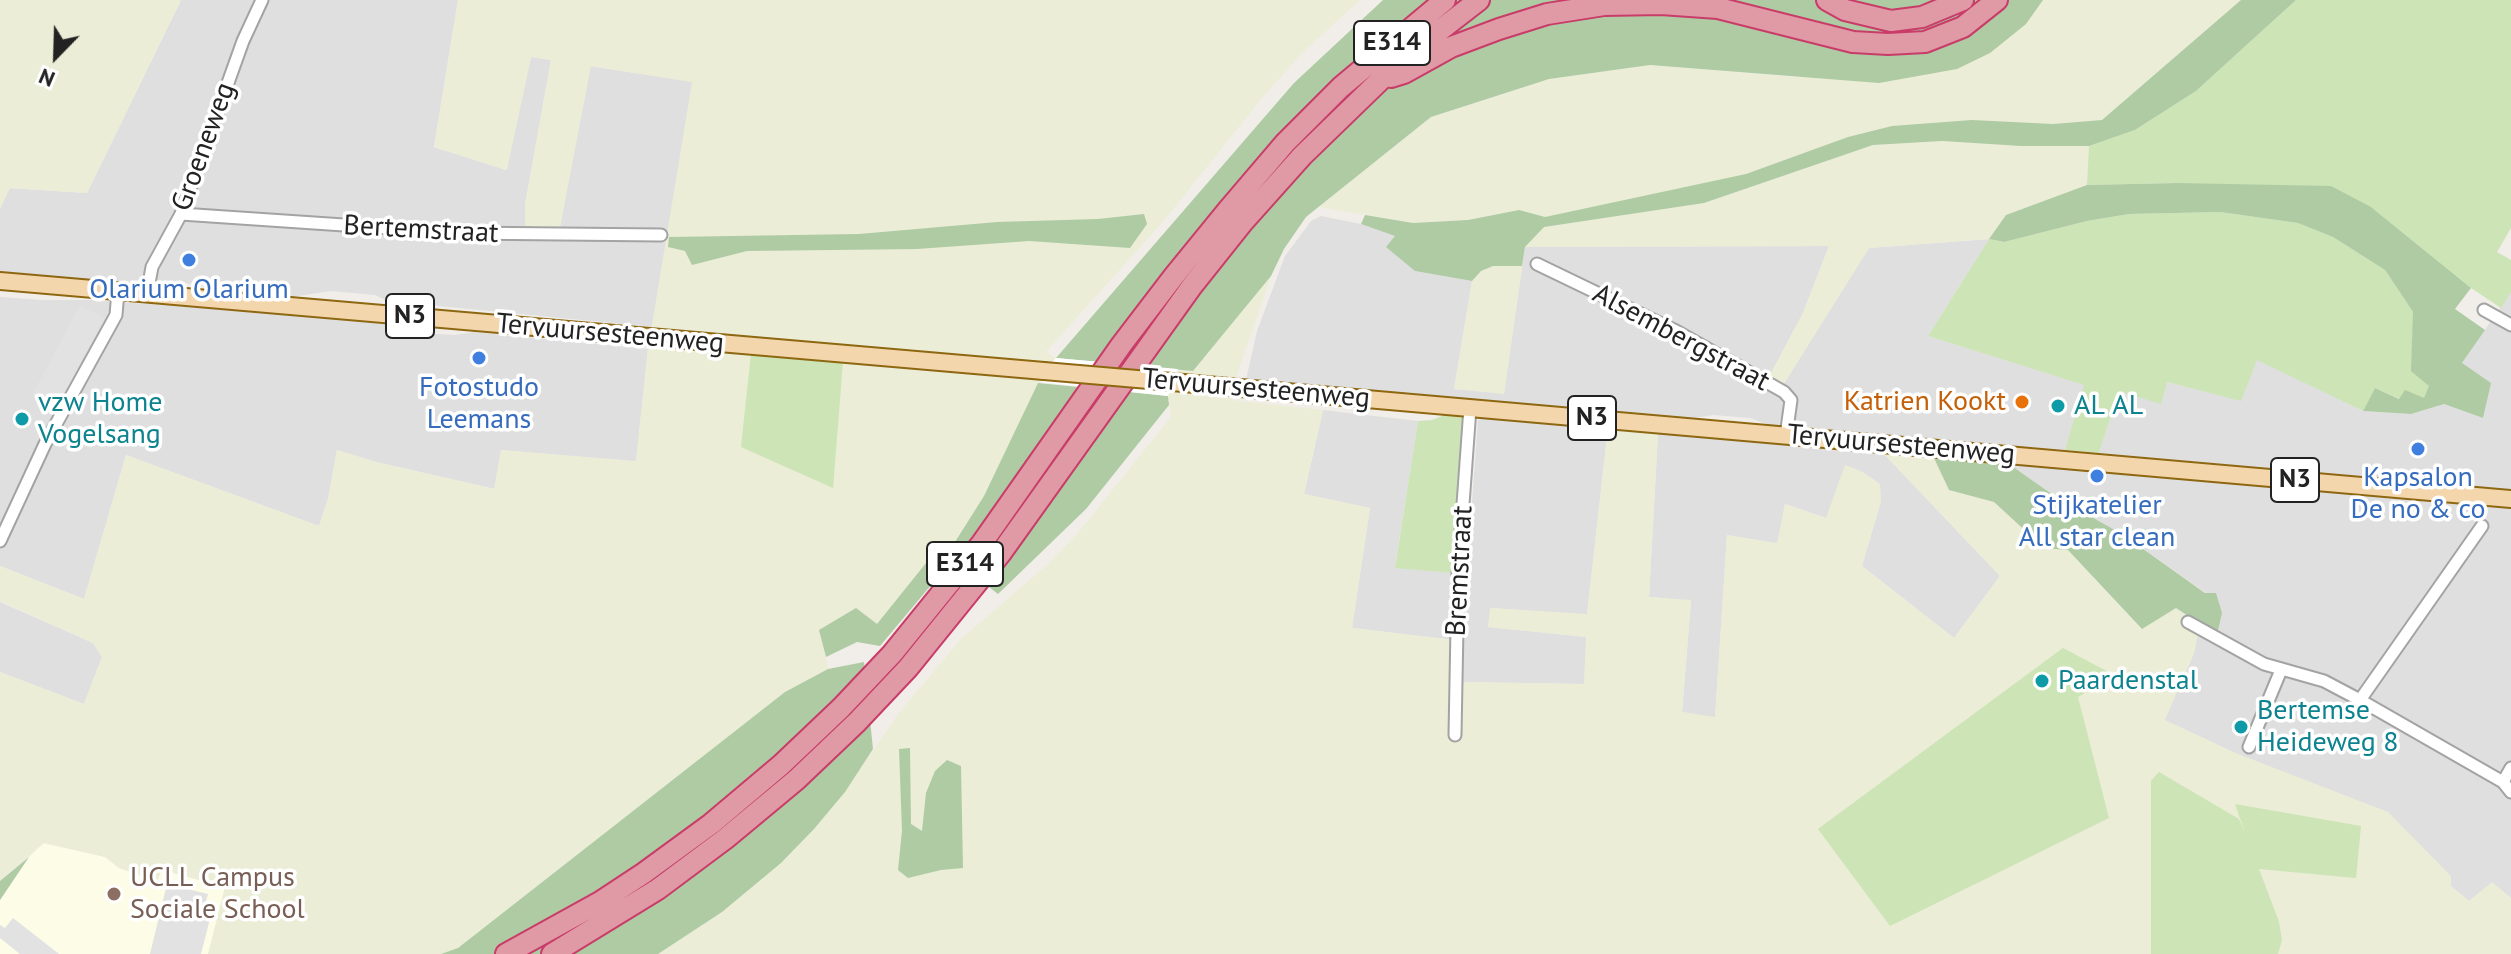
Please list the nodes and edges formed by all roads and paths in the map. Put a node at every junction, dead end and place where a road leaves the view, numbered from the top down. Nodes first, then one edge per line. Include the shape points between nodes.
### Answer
1 (262, 0) edge
2 (1445, 0) edge
3 (1479, 0) edge
4 (1827, 0) edge
5 (1963, 0) edge
6 (1997, 0) edge
7 (1380, 80) junction
8 (181, 214) junction
9 (661, 235) dead end
10 (1537, 264) dead end
11 (0, 281) edge
12 (118, 291) junction
13 (147, 294) junction
14 (2484, 310) dead end
15 (2511, 325) edge
16 (1470, 408) junction
17 (1786, 436) junction
18 (2511, 499) edge
19 (2482, 526) dead end
20 (0, 541) edge
21 (2188, 622) dead end
22 (2281, 670) junction
23 (2360, 700) junction
24 (1455, 735) dead end
25 (2249, 747) dead end
26 (2511, 768) edge
27 (2503, 782) junction
28 (2511, 792) edge
29 (506, 954) edge
30 (552, 954) edge

1 - 8 street, Groeneweg
2 - 29 highway, E314 via 1341,87 1285,143 1122,344 982,543 841,708 770,775 678,848 600,902
3 - 7 highway, E314
4 - 5 highway via 1891,21 1922,17
6 - 7 highway via 1963,27 1925,42 1888,44 1853,42 1718,8 1604,5 1499,29
7 - 30 highway, E314 via 1302,156 1192,286 1001,553 908,668 796,780 725,839 658,889
8 - 9 street, Bertemstraat via 462,233
8 - 13 street, Groeneweg via 152,267
10 - 17 street, Alsembergstraat via 1676,331 1784,392 1791,400
11 - 12 main road, Tervuursesteenweg / N3
12 - 13 main road, Tervuursesteenweg / N3
12 - 20 street via 116,315 45,444
13 - 16 main road, Tervuursesteenweg / N3, bridge
14 - 15 street
16 - 17 main road, Tervuursesteenweg / N3
16 - 24 street, Bremstraat via 1458,573
17 - 18 main road, Tervuursesteenweg / N3
19 - 23 street
21 - 22 street
22 - 23 street via 2324,681
22 - 25 street
23 - 27 street
26 - 27 street
27 - 28 street

